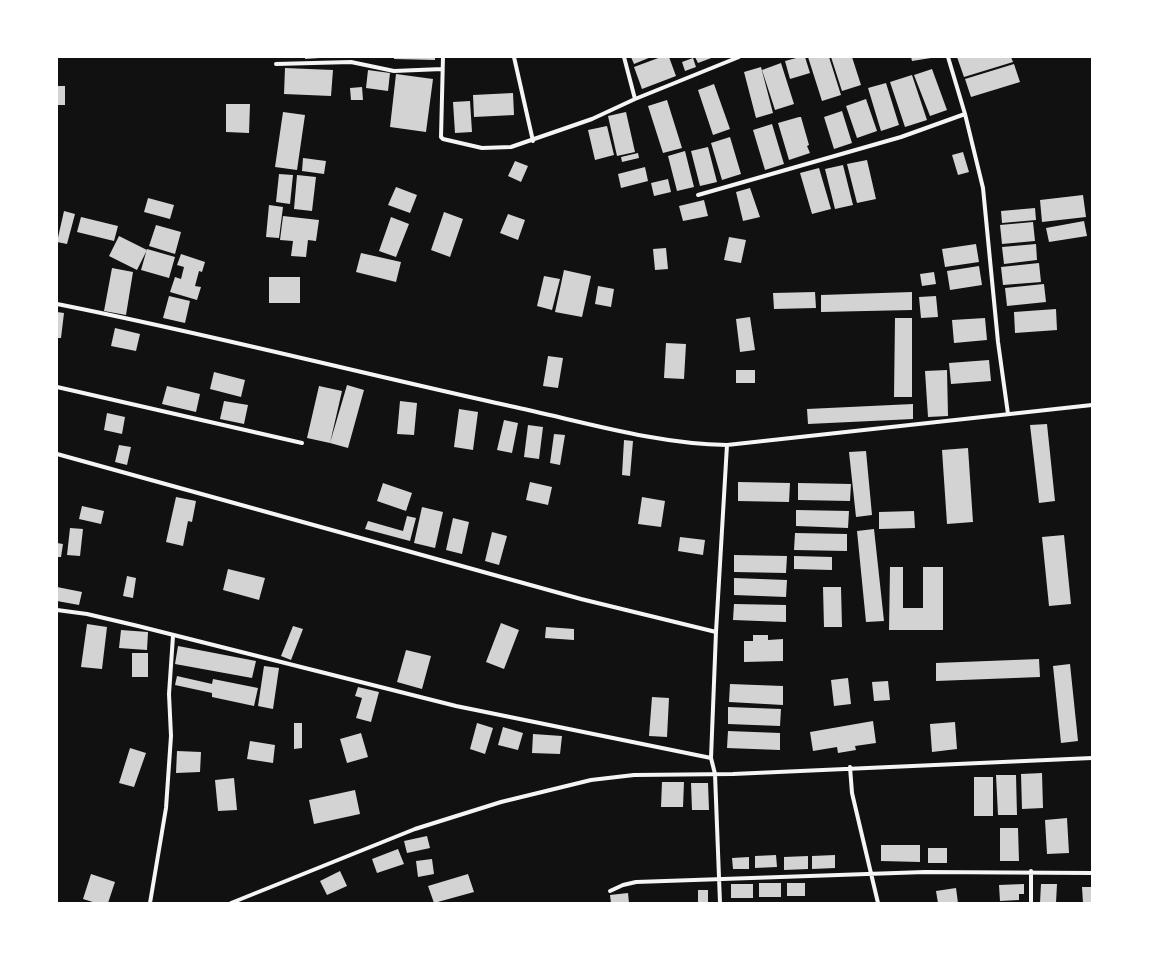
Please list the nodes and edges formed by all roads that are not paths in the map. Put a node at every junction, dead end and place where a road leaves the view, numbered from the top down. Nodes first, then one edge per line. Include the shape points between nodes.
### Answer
1 (443, 57) edge
2 (514, 57) edge
3 (624, 57) edge
4 (735, 57) edge
5 (948, 57) edge
6 (276, 64) dead end
7 (442, 69) junction
8 (635, 99) junction
9 (965, 114) junction
10 (534, 141) junction
11 (698, 196) dead end
12 (57, 304) edge
13 (57, 387) edge
14 (1092, 405) edge
15 (1008, 414) junction
16 (302, 443) dead end
17 (727, 445) junction
18 (57, 454) edge
19 (57, 610) edge
20 (716, 632) junction
21 (173, 636) junction
22 (712, 758) junction
23 (1092, 758) edge
24 (850, 767) junction
25 (715, 774) junction
26 (1031, 871) junction
27 (871, 873) junction
28 (1092, 873) edge
29 (720, 878) junction
30 (610, 891) dead end
31 (150, 903) edge
32 (232, 903) edge
33 (720, 903) edge
34 (878, 903) edge
35 (1031, 903) edge

1 - 7 street
2 - 10 street
3 - 8 street
4 - 8 street
5 - 9 street
6 - 7 street via 351,62 394,71
7 - 10 street via 440,133 443,139 482,148 511,148
8 - 10 street
9 - 11 street via 900,137
9 - 15 street via 983,188 998,342
12 - 17 street via 654,437 696,444
13 - 16 street
14 - 15 street
15 - 17 street
17 - 20 street
18 - 20 street via 581,599
19 - 21 street via 94,616
20 - 22 street
21 - 22 street via 392,688 456,706
21 - 31 street via 169,694 171,736 168,794
22 - 25 street
23 - 24 street
24 - 25 street
24 - 27 street via 852,793
25 - 29 street
25 - 32 street via 634,775 591,780 501,802 415,829
26 - 27 street
26 - 28 street
26 - 35 street
27 - 29 street
27 - 34 street
29 - 30 street via 636,882
29 - 33 street

